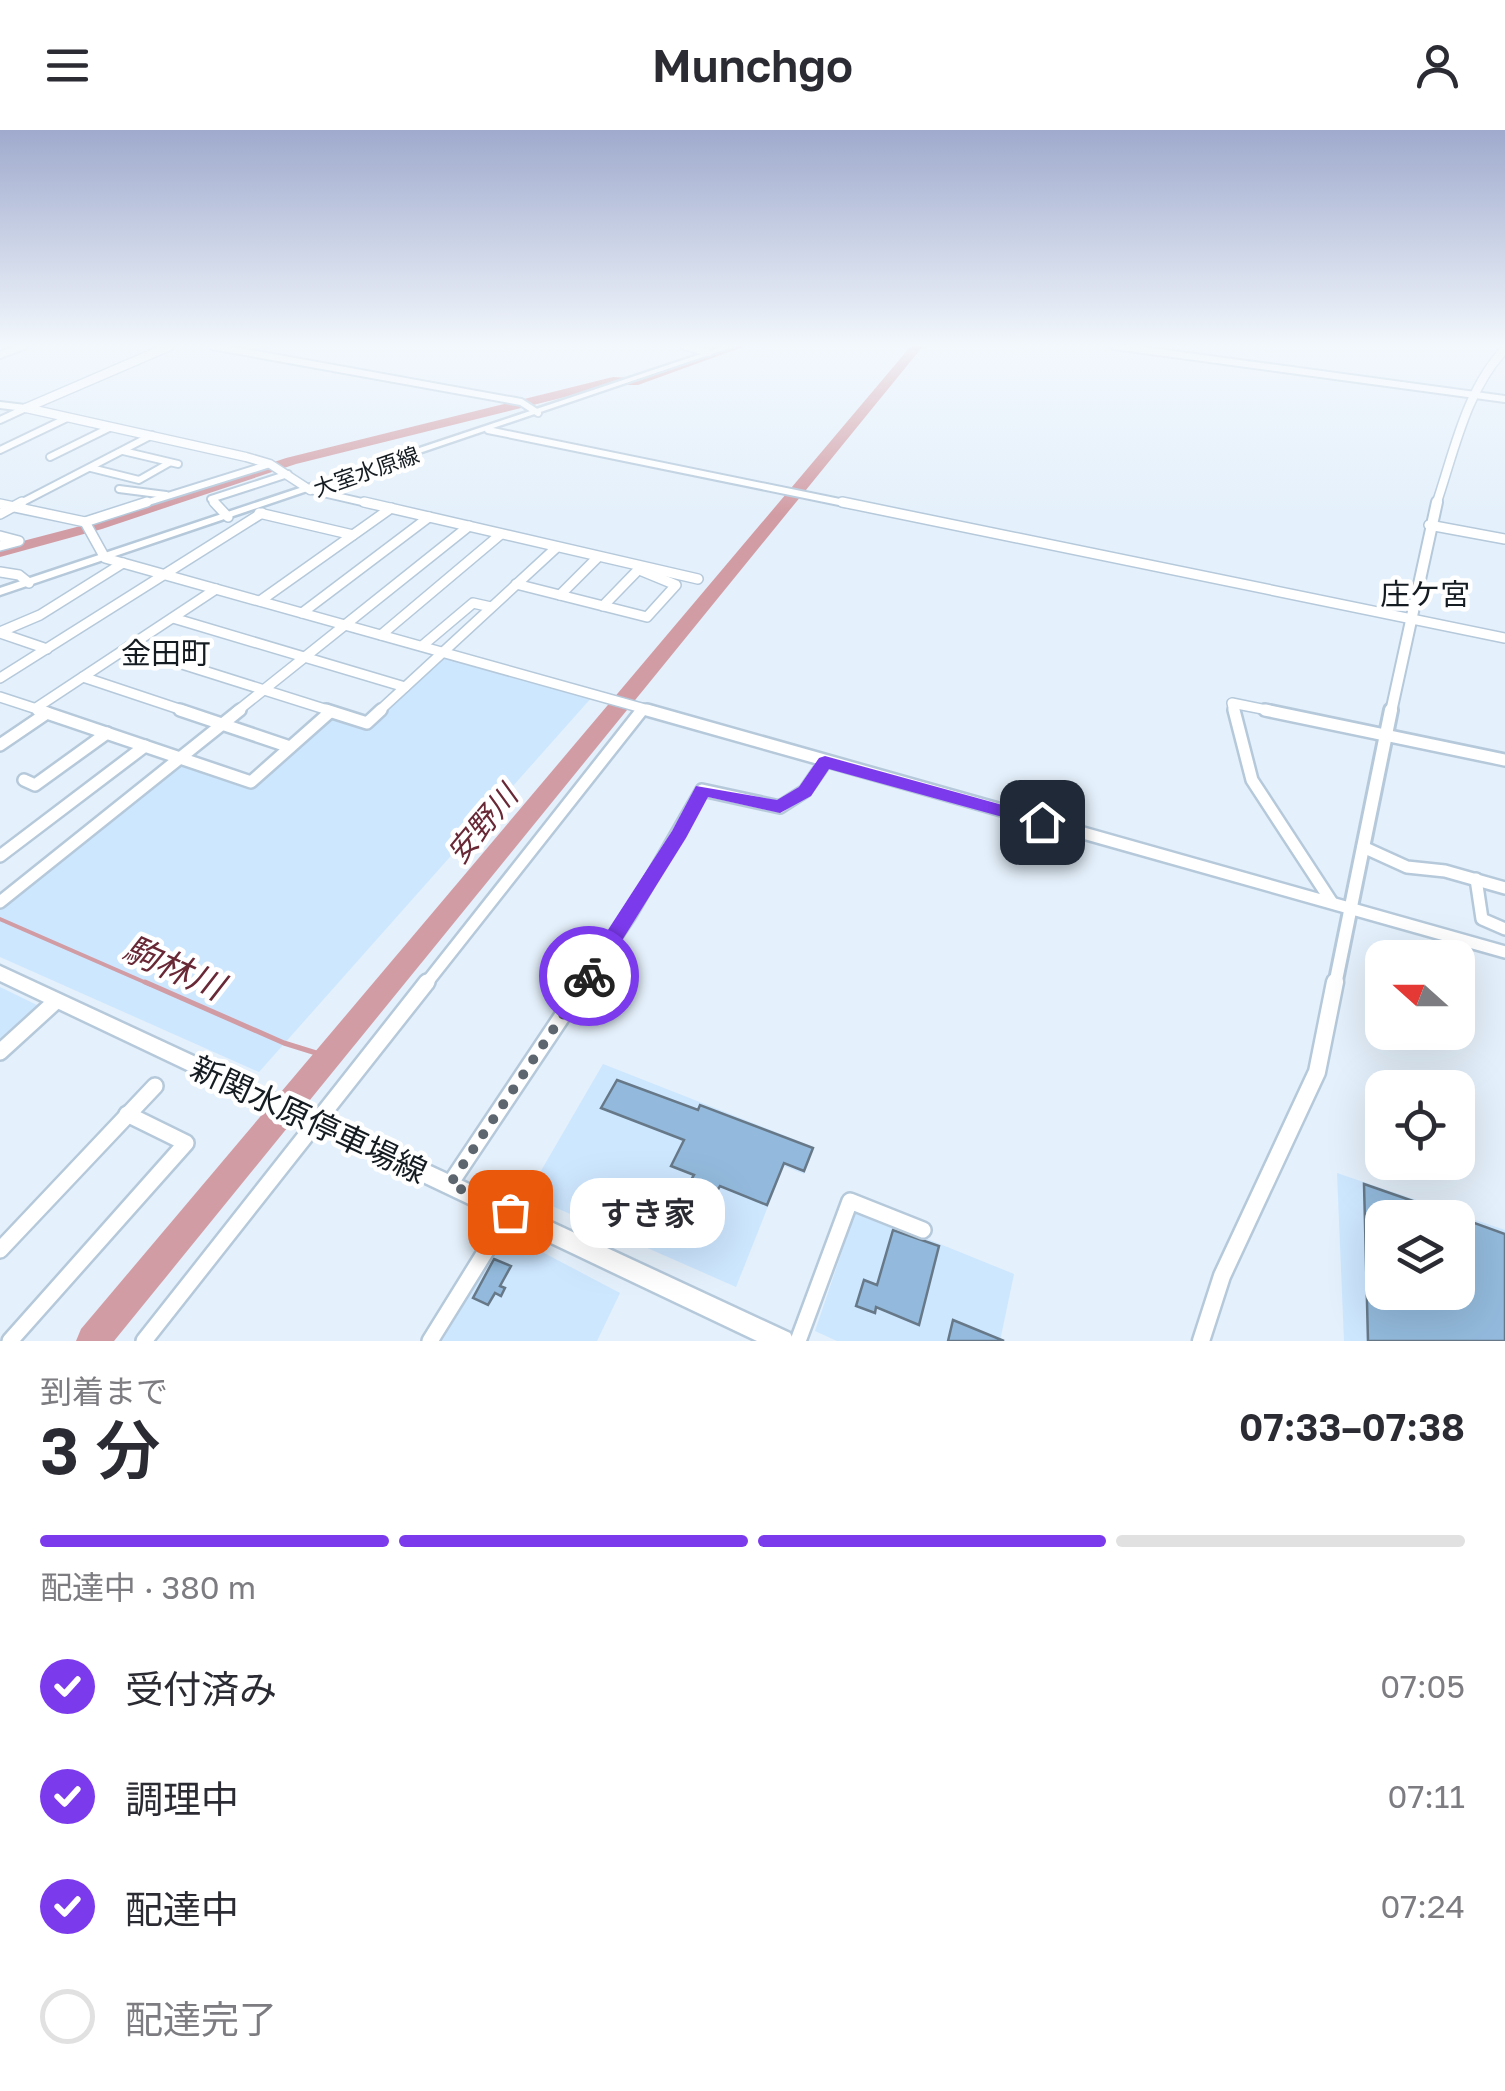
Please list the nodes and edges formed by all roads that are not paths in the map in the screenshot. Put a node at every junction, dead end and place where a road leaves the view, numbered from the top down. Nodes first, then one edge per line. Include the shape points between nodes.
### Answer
1 (39, 403) edge
2 (522, 403) edge
3 (568, 403) edge
4 (1471, 403) edge
5 (0, 405) edge
6 (26, 408) junction
7 (538, 413) junction
8 (67, 418) junction
9 (0, 420) edge
10 (112, 427) junction
11 (488, 430) junction
12 (152, 436) junction
13 (0, 450) edge
14 (122, 451) junction
15 (50, 457) dead end
16 (270, 464) junction
17 (90, 468) junction
18 (288, 474) junction
19 (119, 489) dead end
20 (310, 490) junction
21 (169, 496) junction
22 (0, 504) edge
23 (14, 507) junction
24 (391, 508) junction
25 (248, 510) junction
26 (262, 513) junction
27 (0, 514) edge
28 (228, 517) junction
29 (429, 517) junction
30 (85, 522) junction
31 (1429, 525) junction
32 (469, 526) junction
33 (502, 534) junction
34 (353, 535) junction
35 (0, 536) edge
36 (1505, 539) edge
37 (0, 546) edge
38 (557, 548) junction
39 (598, 556) junction
40 (105, 558) junction
41 (618, 561) junction
42 (123, 563) junction
43 (638, 570) junction
44 (0, 572) edge
45 (164, 575) junction
46 (698, 579) dead end
47 (29, 583) junction
48 (516, 584) junction
49 (216, 589) junction
50 (0, 592) edge
51 (560, 595) junction
52 (260, 601) junction
53 (603, 606) junction
54 (491, 607) junction
55 (302, 613) junction
56 (173, 618) junction
57 (1411, 620) junction
58 (346, 625) junction
59 (0, 633) edge
60 (381, 635) junction
61 (1505, 638) edge
62 (422, 646) junction
63 (128, 648) junction
64 (47, 649) junction
65 (441, 652) junction
66 (306, 657) junction
67 (0, 678) edge
68 (83, 678) junction
69 (405, 687) junction
70 (264, 690) junction
71 (0, 696) edge
72 (42, 710) junction
73 (640, 710) junction
74 (330, 712) junction
75 (222, 724) junction
76 (108, 733) junction
77 (1385, 735) junction
78 (0, 745) edge
79 (145, 746) junction
80 (290, 747) junction
81 (180, 758) junction
82 (1505, 760) edge
83 (825, 762) junction
84 (24, 780) dead end
85 (1363, 847) junction
86 (0, 856) edge
87 (1476, 879) junction
88 (1505, 888) edge
89 (0, 902) edge
90 (1332, 902) junction
91 (1350, 910) junction
92 (1505, 929) edge
93 (1505, 952) edge
94 (0, 973) edge
95 (56, 1001) junction
96 (0, 1052) edge
97 (155, 1086) dead end
98 (128, 1114) junction
99 (314, 1122) junction
100 (450, 1184) junction
101 (510, 1212) junction
102 (923, 1230) dead end
103 (0, 1250) edge
104 (10, 1341) edge
105 (144, 1341) edge
106 (430, 1341) edge
107 (782, 1341) edge
108 (798, 1341) edge
109 (1201, 1341) edge

1 - 6 street
2 - 7 street
3 - 7 main road, 大室水原線
4 - 31 street
5 - 6 street
6 - 8 street
6 - 9 street
7 - 11 main road, 大室水原線
8 - 10 street
8 - 13 street
10 - 12 street
10 - 15 street
11 - 20 main road, 大室水原線
11 - 57 street
12 - 14 street
12 - 16 street
14 - 17 street
14 - 17 street via 173,463 138,480
16 - 18 street
16 - 21 street
17 - 23 street
18 - 20 street
18 - 28 street via 210,499
19 - 21 street
20 - 24 street
20 - 25 main road, 大室水原線
21 - 30 street
22 - 23 street
23 - 27 street
23 - 30 street
24 - 29 street
24 - 34 street
25 - 26 street
25 - 28 main road, 大室水原線
26 - 34 street
26 - 45 street
28 - 40 main road, 大室水原線
29 - 32 street
29 - 55 street
30 - 40 street
31 - 36 street
31 - 57 street
32 - 33 street
32 - 58 street
33 - 38 street
33 - 60 street
34 - 52 street
35 - 37 street via 19,541
38 - 39 street
38 - 48 street
39 - 41 street
39 - 51 street
40 - 42 street
40 - 47 main road, 大室水原線
41 - 43 street
41 - 46 street
42 - 45 street
42 - 59 street via 40,616
43 - 53 street
43 - 53 street via 676,586 648,616
44 - 47 street
45 - 49 street
45 - 64 street
47 - 50 main road, 大室水原線
48 - 51 street
48 - 54 street
49 - 52 street
49 - 56 street
51 - 53 street
52 - 55 street
54 - 62 street via 474,603
54 - 65 street
55 - 58 street
56 - 63 street
56 - 66 street
57 - 61 street
57 - 77 street
58 - 60 street
58 - 66 street
59 - 64 street
60 - 62 street
62 - 65 street
63 - 68 street
63 - 70 street
64 - 67 street
65 - 69 street
65 - 73 street
66 - 69 street
66 - 70 street
68 - 72 street
68 - 75 street
69 - 74 street via 367,724
70 - 74 street
70 - 75 street
71 - 72 street
72 - 76 street
72 - 78 street
73 - 83 street
73 - 99 street
74 - 80 street
75 - 80 street
75 - 81 street
76 - 79 street
76 - 84 street via 36,785
77 - 82 street
77 - 85 street
77 - 90 street via 1232,703 1252,780
79 - 81 street
79 - 86 street
80 - 81 street via 251,782
81 - 89 street
83 - 90 street
83 - 100 street via 805,792 780,806 702,790 630,915
85 - 87 street via 1407,868
85 - 91 street
87 - 88 street
87 - 92 street via 1482,919
90 - 91 street
91 - 93 street
91 - 109 street via 1317,1072 1222,1276
94 - 95 main road, 新関水原停車場線
95 - 96 street
95 - 99 main road, 新関水原停車場線
97 - 98 street
98 - 103 street
98 - 104 street via 186,1143
99 - 100 main road, 新関水原停車場線
99 - 105 street
100 - 101 main road, 新関水原停車場線
101 - 106 street
101 - 107 main road, 新関水原停車場線
102 - 108 street via 850,1201

